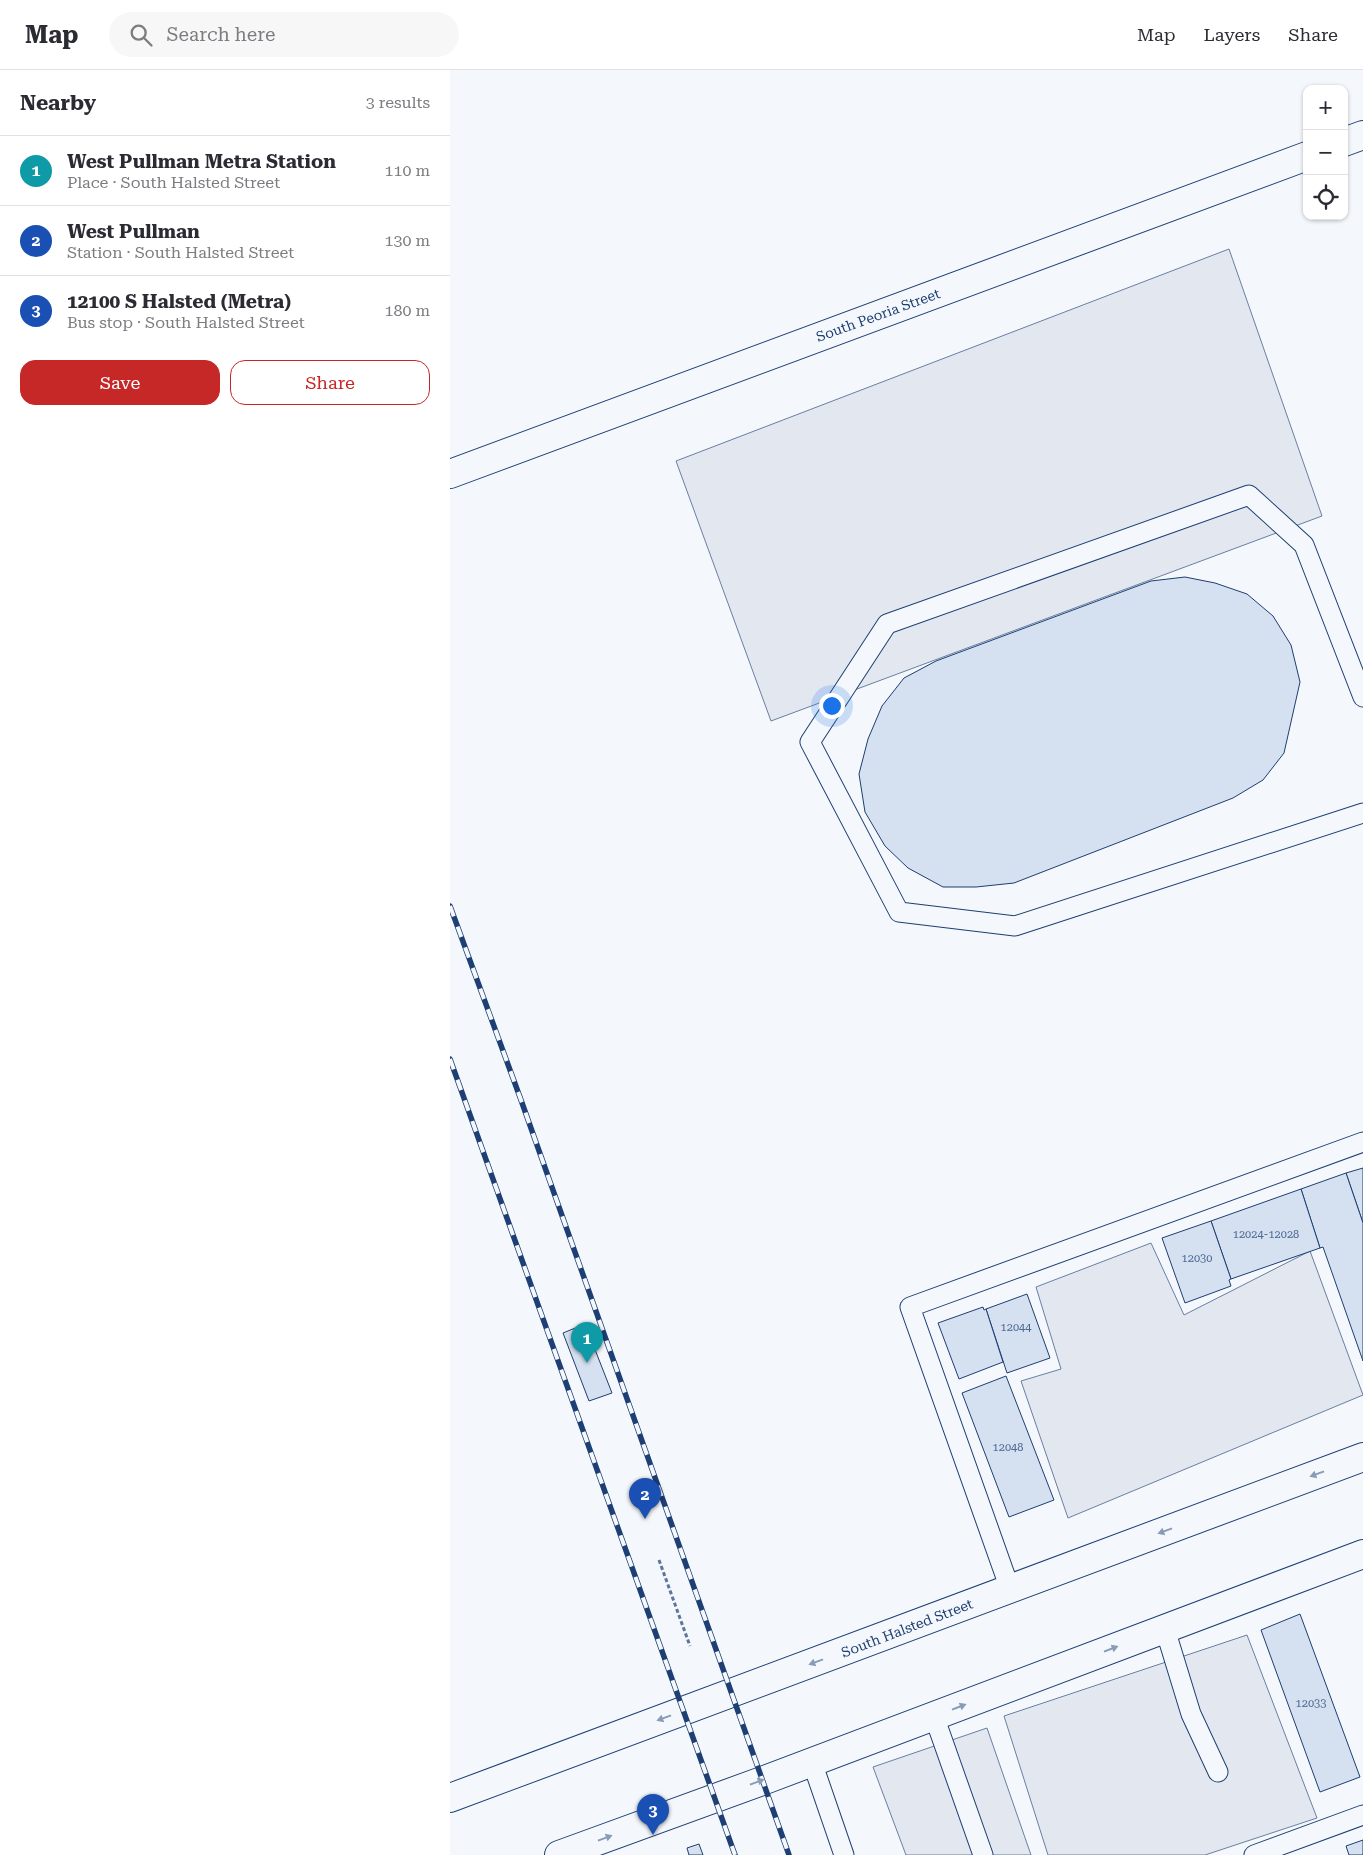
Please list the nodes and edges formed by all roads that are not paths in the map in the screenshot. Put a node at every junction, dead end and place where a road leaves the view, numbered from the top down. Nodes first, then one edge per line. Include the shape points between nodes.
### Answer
1 (1363, 135) edge
2 (1348, 141) edge
3 (1303, 157) edge
4 (450, 474) edge
5 (1363, 697) edge
6 (1363, 813) edge
7 (1363, 1142) edge
8 (1363, 1457) edge
9 (1363, 1554) edge
10 (1010, 1589) junction
11 (1165, 1629) junction
12 (934, 1716) junction
13 (812, 1762) junction
14 (1218, 1772) dead end
15 (450, 1798) edge
16 (1363, 1815) edge
17 (559, 1855) edge
18 (844, 1855) edge
19 (983, 1855) edge
20 (1254, 1855) edge

1 - 2 main road
3 - 4 main road, South Peoria Street
5 - 6 lane via 1304,545 1249,496 887,624 810,742 899,912 1015,926
7 - 10 lane via 910,1307
8 -> 10 main road, South Halsted Street
9 - 11 main road
10 -> 15 main road, South Halsted Street
12 -> 11 main road
11 - 14 lane via 1191,1714
12 - 13 main road
12 - 19 lane
17 -> 13 main road
13 - 18 lane
16 - 20 lane

